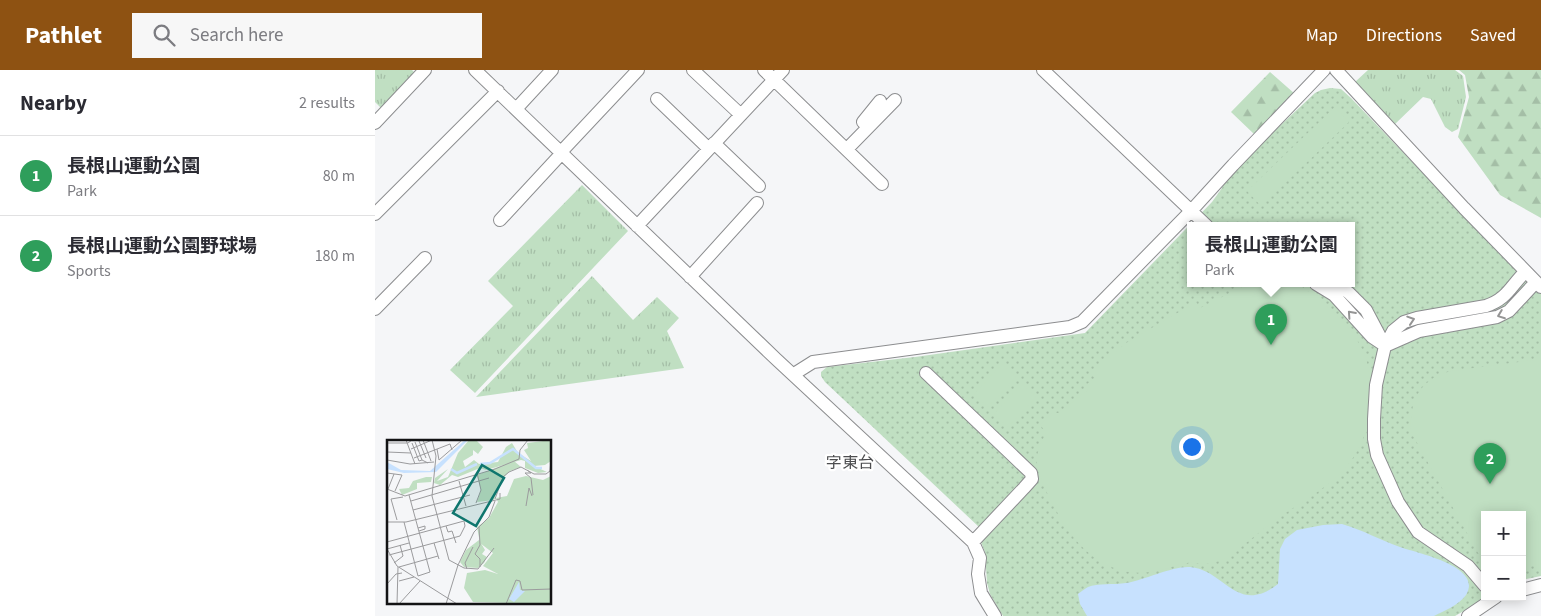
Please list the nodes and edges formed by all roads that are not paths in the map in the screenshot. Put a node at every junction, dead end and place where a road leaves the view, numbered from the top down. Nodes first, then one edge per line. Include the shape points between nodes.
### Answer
1 (425, 70) edge
2 (475, 70) edge
3 (552, 70) edge
4 (638, 70) edge
5 (693, 70) edge
6 (765, 70) edge
7 (1043, 70) edge
8 (1324, 70) edge
9 (1336, 70) edge
10 (779, 75) edge
11 (497, 91) junction
12 (657, 99) dead end
13 (895, 100) dead end
14 (880, 101) dead end
15 (516, 108) junction
16 (741, 115) junction
17 (375, 123) edge
18 (712, 146) junction
19 (845, 148) junction
20 (561, 152) junction
21 (882, 184) dead end
22 (759, 186) dead end
23 (757, 203) dead end
24 (1191, 211) junction
25 (375, 214) edge
26 (500, 220) dead end
27 (1203, 222) edge
28 (637, 226) junction
29 (425, 258) dead end
30 (1525, 272) junction
31 (690, 277) junction
32 (1539, 285) edge
33 (1321, 287) edge
34 (1341, 287) edge
35 (375, 309) edge
36 (1385, 346) junction
37 (926, 373) dead end
38 (794, 374) junction
39 (973, 542) junction
40 (1481, 581) edge
41 (1541, 585) edge
42 (1526, 589) edge
43 (1489, 601) edge
44 (995, 616) edge
45 (1468, 616) edge

1 - 17 street
2 - 11 street
3 - 15 street
4 - 20 street
5 - 16 street
6 - 10 street
7 - 24 street
8 - 24 street
9 - 30 street
10 - 16 street
10 - 19 street
11 - 15 street
11 - 25 street
12 - 18 street
13 - 19 street
14 - 19 street
15 - 20 street
16 - 18 street
18 - 22 street
18 - 28 street
19 - 21 street
20 - 26 street
20 - 28 street
23 - 31 street
24 - 27 street
24 - 38 street via 1082,322 1070,327 813,362
28 - 31 street
29 - 35 street
30 - 32 street
36 -> 30 street via 1393,331 1405,322 1493,303 1507,294
31 - 38 street
32 -> 36 street via 1497,317 1419,331
36 -> 33 street via 1372,337 1334,295
34 - 36 street via 1367,310
36 - 40 street via 1376,385 1374,439 1377,455 1398,502 1418,532 1468,566
37 - 39 street via 1031,473 1032,479
38 - 39 street
39 - 44 street via 980,558 981,593
41 - 42 street
43 - 45 street

